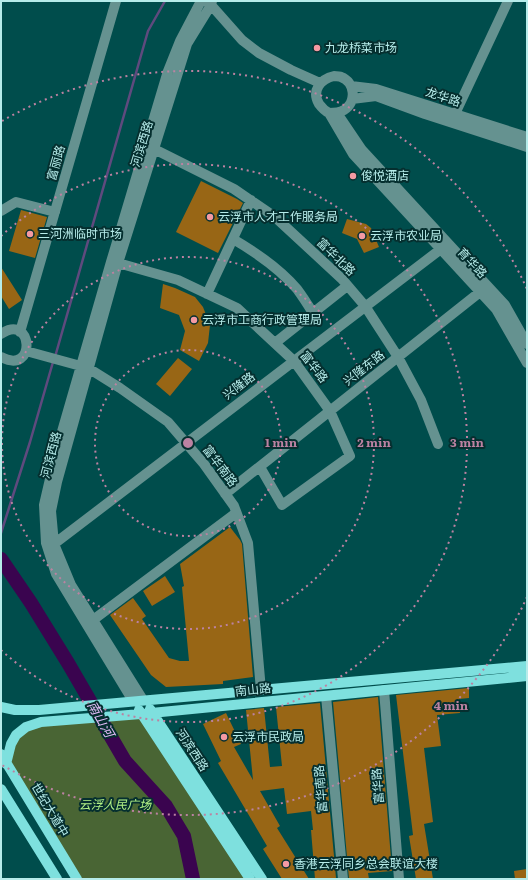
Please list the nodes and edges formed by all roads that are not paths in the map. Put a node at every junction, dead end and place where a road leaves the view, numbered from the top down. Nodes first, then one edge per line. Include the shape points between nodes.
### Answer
1 (116, 1) edge
2 (201, 1) edge
3 (508, 1) edge
4 (209, 2) edge
5 (320, 83) junction
6 (351, 86) junction
7 (352, 99) junction
8 (333, 113) junction
9 (455, 114) junction
10 (527, 137) edge
11 (527, 147) edge
12 (154, 149) junction
13 (251, 200) junction
14 (1, 211) edge
15 (55, 212) junction
16 (233, 239) junction
17 (440, 249) junction
18 (118, 262) junction
19 (348, 286) junction
20 (480, 292) junction
21 (207, 294) junction
22 (365, 306) junction
23 (314, 313) junction
24 (20, 332) junction
25 (1, 334) edge
26 (275, 343) junction
27 (527, 344) edge
28 (30, 352) junction
29 (1, 357) edge
30 (398, 357) junction
31 (294, 361) junction
32 (527, 363) edge
33 (81, 366) junction
34 (330, 411) junction
35 (186, 443) junction
36 (438, 444) dead end
37 (260, 467) junction
38 (225, 494) junction
39 (236, 513) junction
40 (54, 544) junction
41 (93, 620) junction
42 (527, 666) edge
43 (527, 676) edge
44 (261, 690) junction
45 (384, 690) junction
46 (326, 696) junction
47 (138, 701) junction
48 (1, 707) edge
49 (153, 713) junction
50 (141, 714) junction
51 (1, 754) edge
52 (6, 764) junction
53 (1, 789) edge
54 (57, 879) edge
55 (77, 879) edge
56 (250, 879) edge
57 (262, 879) edge
58 (343, 879) edge
59 (399, 879) edge

1 - 15 street, 富丽路
2 - 33 street, 河滨西路 via 168,71
3 - 9 street
4 - 5 street via 242,40 259,53
4 - 12 street, 河滨西路 via 187,44
5 - 6 street, 龙华路 via 334,76 341,77
5 - 8 street via 317,100
6 - 7 street
6 - 9 street, 龙华路 via 376,89
7 - 8 street via 343,111
7 - 11 street, 龙华路 via 376,96
8 - 17 street, 育华路 via 353,154
8 - 27 street, 育华路 via 362,150 505,305
9 - 10 street, 龙华路
12 - 13 street, 富华北路
12 - 18 street, 河滨西路
13 - 16 street
13 - 19 street, 富华北路 via 275,217
14 - 15 street via 16,202
15 - 24 street, 富丽路
16 - 21 street
16 - 23 street via 278,269 298,290
17 - 20 street, 育华路
17 - 22 street, 兴隆路
18 - 21 street, 富华路 via 178,280
18 - 33 street, 河滨西路
19 - 22 street, 富华北路
19 - 23 street
20 - 30 street, 兴隆东路
20 - 32 street, 育华路 via 496,309
21 - 26 street, 富华路 via 238,308
22 - 30 street, 富华北路
22 - 31 street, 兴隆路
23 - 26 street
24 - 25 street via 6,330
24 - 28 street via 26,339
26 - 31 street, 富华路
28 - 29 street via 14,361
28 - 33 street, 富华南路
30 - 34 street, 兴隆东路
30 - 36 street, 富华北路 via 421,400
31 - 34 street, 富华路
31 - 35 street, 兴隆路
33 - 35 street, 富华南路 via 120,388 168,422
33 - 40 street, 河滨西路 via 50,511
33 - 47 street, 河滨西路 via 44,504 46,543 56,574
34 - 37 street, 兴隆东路
34 - 37 street, 富华路 via 350,456 282,505
35 - 38 street, 富华南路
35 - 40 street, 兴隆路
37 - 38 street, 兴隆东路
38 - 39 street, 富华南路
39 - 41 street
39 - 44 street, 富华南路 via 248,543
40 - 41 street, 河滨西路 via 71,585
41 - 47 street, 河滨西路
42 - 44 main road, 南山路
43 - 45 main road, 南山路
44 - 47 main road, 南山路
45 - 46 main road, 南山路
45 - 59 street, 富华路
46 - 49 main road, 南山路
46 - 58 street, 富华南路
47 - 48 main road, 南山路 via 39,710
47 - 49 main road, 河滨西路
47 - 50 main road, 河滨西路
49 - 50 main road, 南山路
49 - 57 main road, 河滨西路
50 - 52 main road, 南山路 via 41,722 26,727 16,735 11,744
50 - 56 main road, 河滨西路
51 - 52 main road, 世纪大道中
52 - 55 main road, 世纪大道中
53 - 54 main road

